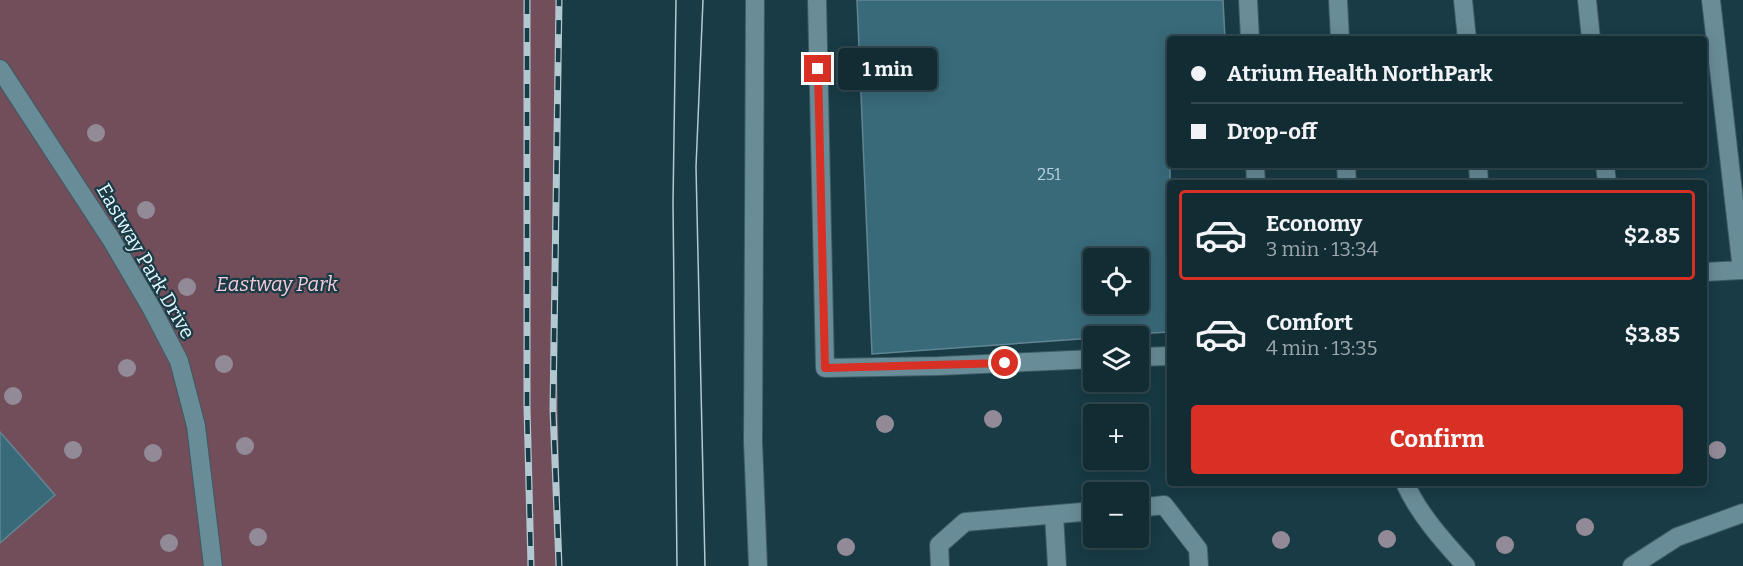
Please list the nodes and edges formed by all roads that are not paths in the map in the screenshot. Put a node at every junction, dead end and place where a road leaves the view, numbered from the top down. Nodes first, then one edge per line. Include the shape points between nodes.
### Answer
1 (755, 0) edge
2 (817, 0) edge
3 (1248, 0) edge
4 (1338, 0) edge
5 (1463, 0) edge
6 (1587, 0) edge
7 (1711, 0) edge
8 (1250, 36) edge
9 (1340, 36) edge
10 (1467, 36) edge
11 (1591, 36) edge
12 (0, 69) edge
13 (1707, 272) edge
14 (1167, 356) edge
15 (1149, 357) edge
16 (1083, 359) edge
17 (1406, 486) edge
18 (1149, 507) edge
19 (1083, 512) edge
20 (1743, 513) edge
21 (1054, 514) junction
22 (213, 566) edge
23 (758, 566) edge
24 (940, 566) edge
25 (1057, 566) edge
26 (1198, 566) edge
27 (1466, 566) edge
28 (1632, 566) edge

1 - 23 street via 753,442
2 - 16 street via 825,368
3 - 8 street
4 - 9 street
5 - 10 street
6 - 11 street
7 - 13 street via 1742,270
12 - 22 street, Eastway Park Drive via 111,239 179,362 196,426
14 - 15 street
17 - 27 street
18 - 26 street via 1164,505 1198,549
19 - 21 street
20 - 28 street via 1677,537
21 - 24 street via 965,522 939,545
21 - 25 street

